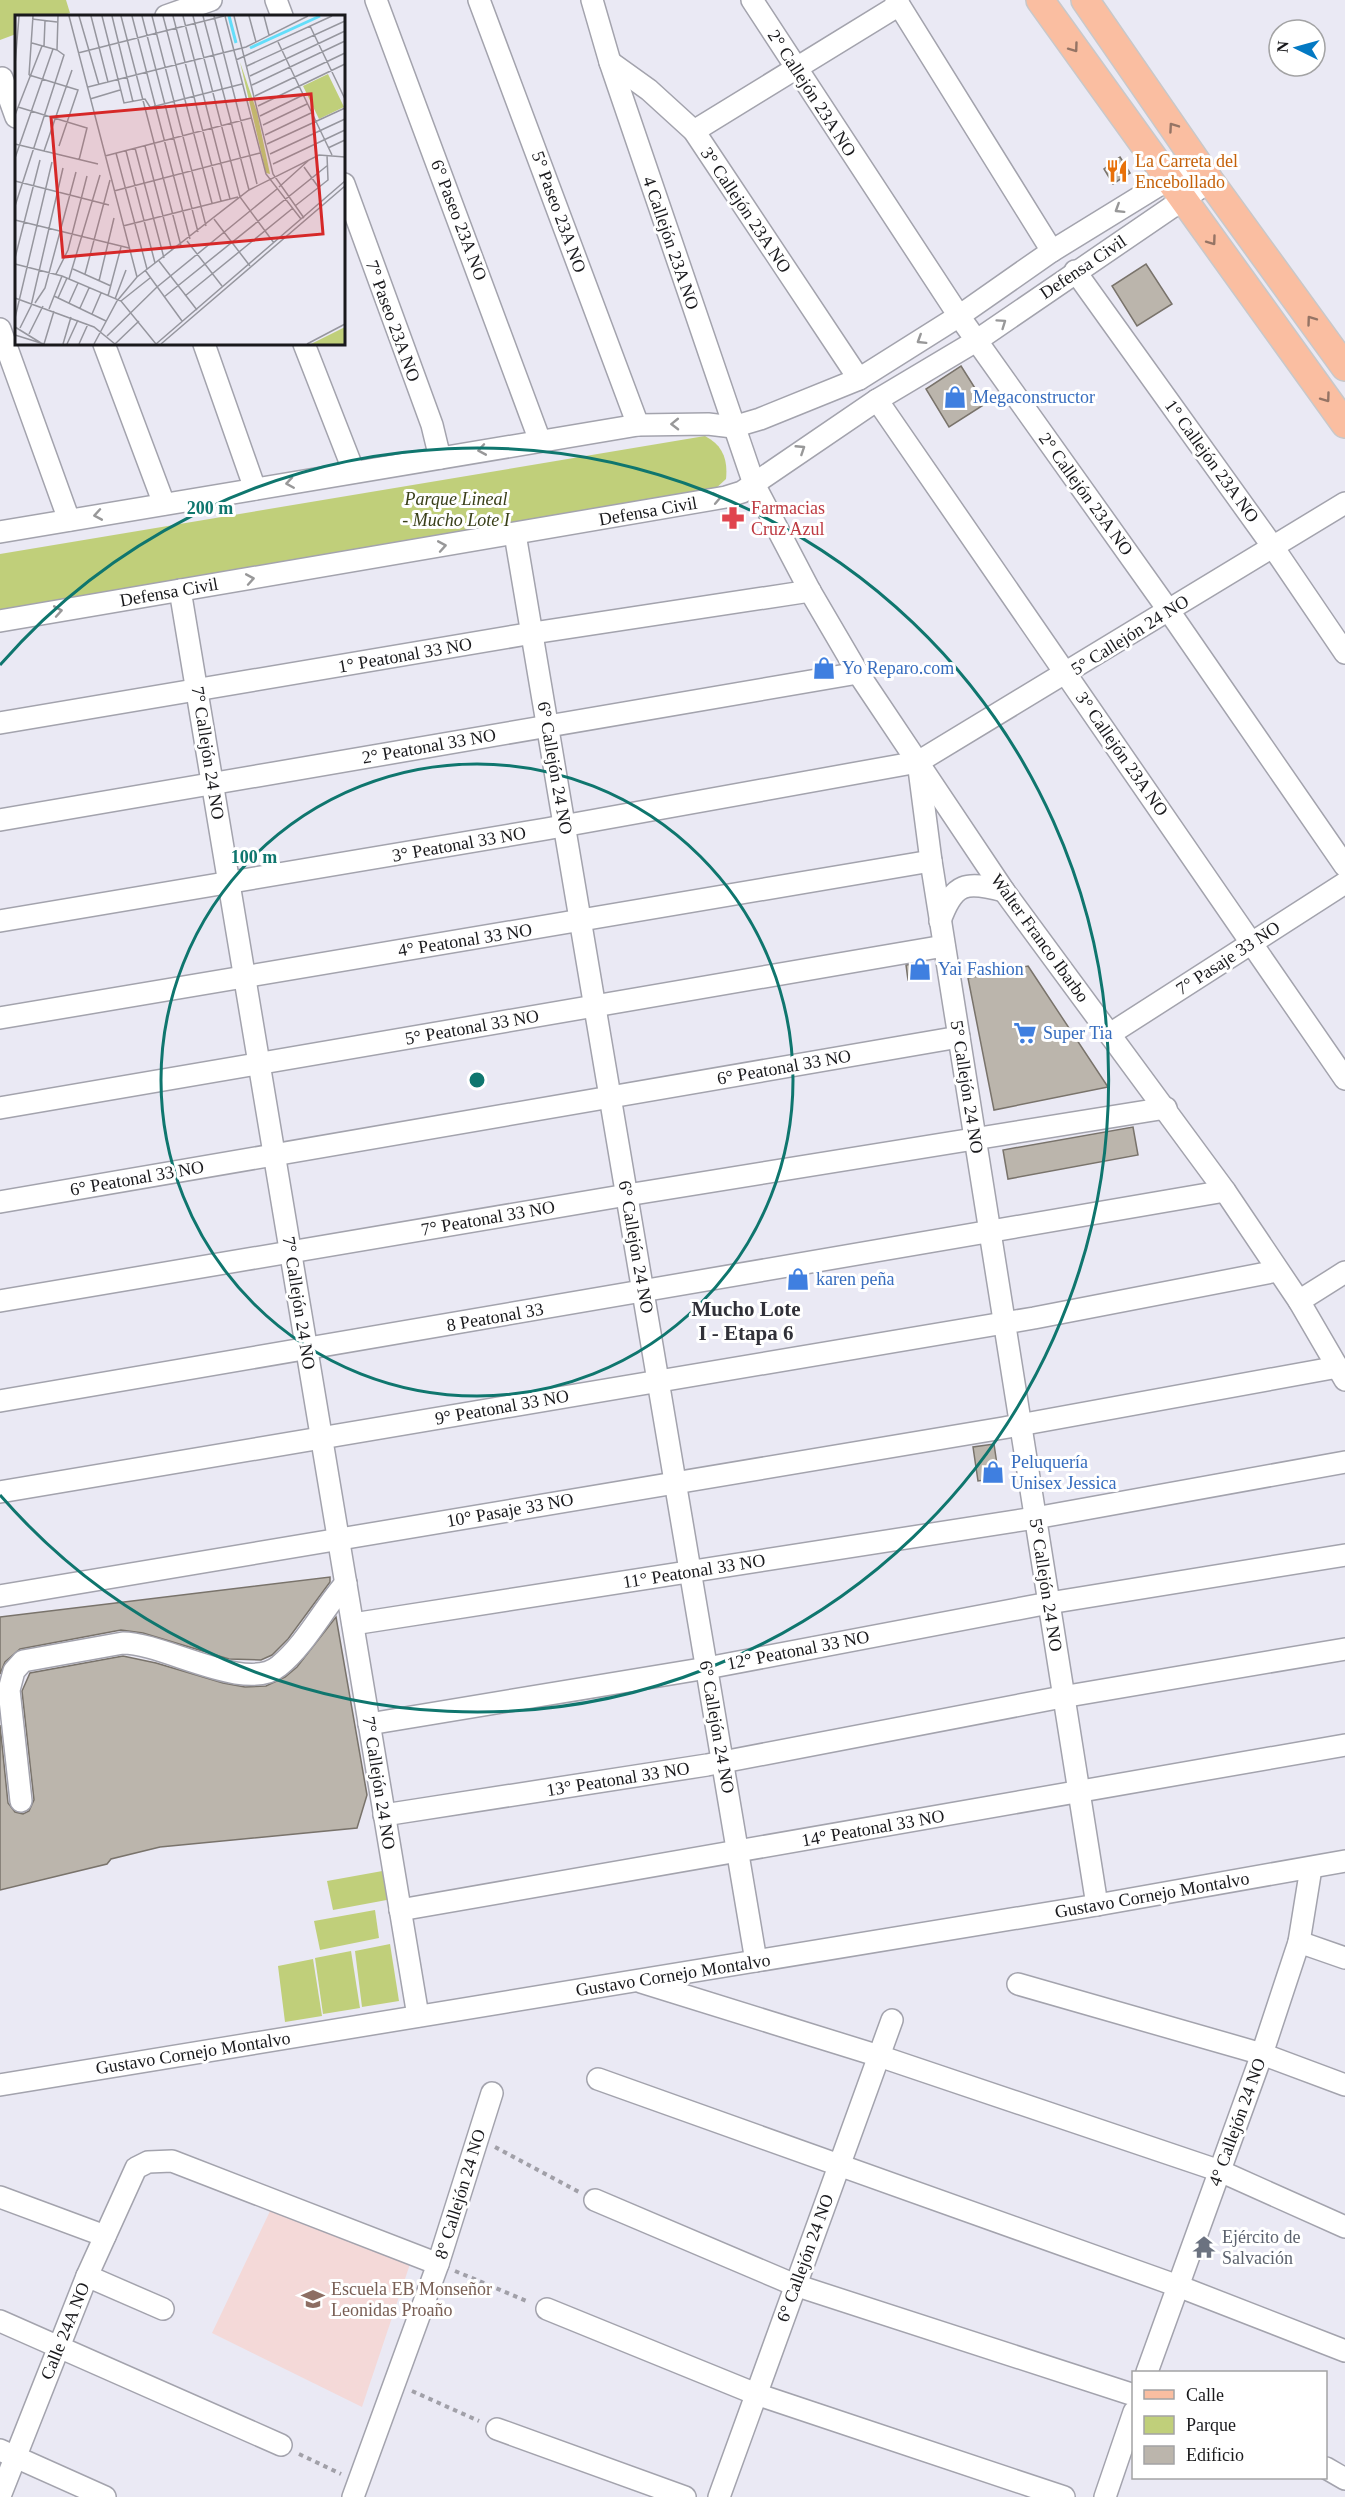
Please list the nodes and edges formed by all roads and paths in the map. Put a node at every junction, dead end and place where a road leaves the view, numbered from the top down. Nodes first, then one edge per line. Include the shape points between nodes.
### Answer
1 (211, 0) edge
2 (276, 0) edge
3 (376, 0) edge
4 (479, 0) edge
5 (592, 0) edge
6 (752, 0) edge
7 (1040, 0) edge
8 (1085, 0) edge
9 (897, 3) edge
10 (175, 15) edge
11 (282, 15) edge
12 (610, 62) junction
13 (797, 68) junction
14 (6, 76) edge
15 (15, 113) edge
16 (694, 131) junction
17 (1203, 170) junction
18 (345, 187) edge
19 (1176, 190) junction
20 (1052, 251) junction
21 (1075, 271) junction
22 (958, 316) junction
23 (0, 329) edge
24 (976, 341) junction
25 (104, 345) edge
26 (204, 345) edge
27 (304, 345) edge
28 (1345, 368) edge
29 (859, 379) junction
30 (877, 400) junction
31 (1345, 424) edge
32 (638, 425) junction
33 (733, 427) junction
34 (540, 441) junction
35 (440, 458) junction
36 (354, 472) junction
37 (754, 484) junction
38 (255, 489) junction
39 (1345, 503) edge
40 (164, 504) junction
41 (69, 520) junction
42 (0, 532) edge
43 (515, 534) junction
44 (1273, 547) junction
45 (180, 590) junction
46 (810, 591) junction
47 (1169, 610) junction
48 (0, 621) edge
49 (533, 633) junction
50 (1345, 653) edge
51 (858, 673) junction
52 (1066, 674) junction
53 (198, 690) junction
54 (0, 723) edge
55 (547, 726) junction
56 (918, 762) junction
57 (213, 783) junction
58 (0, 820) edge
59 (565, 826) junction
60 (931, 861) junction
61 (1345, 866) edge
62 (229, 882) junction
63 (1345, 884) edge
64 (1004, 891) junction
65 (580, 920) junction
66 (0, 921) edge
67 (940, 921) junction
68 (1253, 942) junction
69 (944, 946) junction
70 (245, 977) junction
71 (595, 1006) junction
72 (0, 1018) edge
73 (1110, 1034) junction
74 (959, 1037) junction
75 (259, 1063) junction
76 (1345, 1079) edge
77 (610, 1097) junction
78 (0, 1108) edge
79 (1166, 1108) junction
80 (976, 1140) junction
81 (274, 1154) junction
82 (1225, 1191) junction
83 (627, 1195) junction
84 (0, 1202) edge
85 (990, 1233) junction
86 (291, 1252) junction
87 (1277, 1271) junction
88 (1345, 1272) edge
89 (643, 1292) junction
90 (0, 1301) edge
91 (1299, 1301) junction
92 (1004, 1323) junction
93 (307, 1349) junction
94 (1341, 1374) edge
95 (658, 1381) junction
96 (0, 1401) edge
97 (1020, 1425) junction
98 (322, 1438) junction
99 (1345, 1462) edge
100 (676, 1483) junction
101 (0, 1492) edge
102 (1035, 1518) junction
103 (338, 1539) junction
104 (1345, 1555) edge
105 (691, 1572) junction
106 (346, 1583) junction
107 (0, 1594) edge
108 (1049, 1603) junction
109 (353, 1624) junction
110 (1345, 1649) edge
111 (707, 1668) junction
112 (1062, 1697) junction
113 (369, 1724) junction
114 (1345, 1745) edge
115 (723, 1762) junction
116 (1079, 1792) junction
117 (21, 1801) dead end
118 (384, 1815) junction
119 (738, 1851) junction
120 (1345, 1862) edge
121 (1311, 1868) junction
122 (1097, 1905) junction
123 (400, 1910) junction
124 (1299, 1942) junction
125 (1345, 1958) edge
126 (756, 1961) junction
127 (637, 1980) junction
128 (1018, 1984) dead end
129 (418, 2016) junction
130 (892, 2020) dead end
131 (1262, 2054) junction
132 (879, 2056) junction
133 (598, 2079) dead end
134 (0, 2085) edge
135 (1345, 2085) edge
136 (492, 2093) dead end
137 (476, 2137) junction
138 (839, 2165) junction
139 (1220, 2171) junction
140 (0, 2197) edge
141 (595, 2200) joint
142 (1345, 2227) edge
143 (105, 2236) junction
144 (438, 2264) junction
145 (87, 2276) junction
146 (795, 2285) junction
147 (1178, 2286) junction
148 (163, 2308) dead end
149 (547, 2309) joint
150 (0, 2321) edge
151 (58, 2349) junction
152 (1345, 2351) edge
153 (1148, 2371) edge
154 (395, 2384) junction
155 (756, 2394) junction
156 (1132, 2394) edge
157 (1132, 2418) edge
158 (496, 2429) joint
159 (280, 2445) joint
160 (8, 2453) edge
161 (1327, 2469) edge
162 (1345, 2479) edge
163 (356, 2490) edge
164 (0, 2496) edge
165 (105, 2497) edge
166 (685, 2497) edge
167 (718, 2497) edge
168 (1064, 2497) edge
169 (1105, 2497) edge

1 - 10 street
2 - 11 street
3 - 34 street, 6° Paseo 23A NO
4 - 32 street, 5° Paseo 23A NO
5 - 12 street, 4 Callejón 23A NO
6 - 13 street, 2° Callejón 23A NO
7 -> 19 main road
17 -> 8 main road
9 - 13 street
9 - 20 street
12 - 16 street, 3° Callejón 23A NO via 649,90
12 - 33 street, 4 Callejón 23A NO
13 - 16 street
13 - 22 street, 2° Callejón 23A NO
14 - 15 street
16 - 29 street, 3° Callejón 23A NO
17 - 19 street, Defensa Civil
28 -> 17 main road
18 - 35 street, 7° Paseo 23A NO via 432,425
19 -> 20 street, Defensa Civil
19 - 21 street, Defensa Civil
19 -> 31 main road
20 - 22 street, Defensa Civil
24 -> 21 street, Defensa Civil
21 - 44 street, 1° Callejón 23A NO
22 - 24 street, 2° Callejón 23A NO
22 -> 29 street, Defensa Civil
23 - 41 street
24 - 30 street, Defensa Civil
24 - 47 street, 2° Callejón 23A NO
25 - 40 street
26 - 38 street
27 - 36 street
29 - 33 street, Defensa Civil
37 -> 30 street, Defensa Civil
30 - 52 street, 3° Callejón 23A NO
33 -> 32 street, Defensa Civil
32 - 34 street, Defensa Civil
33 - 37 street, 4 Callejón 23A NO
34 -> 35 street, Defensa Civil
35 - 36 street, Defensa Civil
36 -> 38 street, Defensa Civil
43 -> 37 street, Defensa Civil via 726,497
37 - 46 street, Walter Franco Ibarbo
38 - 40 street, Defensa Civil
39 - 44 street, 5° Callejón 24 NO
40 -> 41 street, Defensa Civil
41 - 42 street, Defensa Civil
45 -> 43 street, Defensa Civil
43 - 49 street, 6° Callejón 24 NO
44 - 47 street, 5° Callejón 24 NO
44 - 50 street, 1° Callejón 23A NO
48 -> 45 street, Defensa Civil
45 - 53 street, 7° Callejón 24 NO
46 - 49 street, 1° Peatonal 33 NO
46 - 51 street, Walter Franco Ibarbo
47 - 52 street, 5° Callejón 24 NO
47 - 61 street, 2° Callejón 23A NO
49 - 53 street, 1° Peatonal 33 NO
49 - 55 street, 6° Callejón 24 NO
51 - 55 street, 2° Peatonal 33 NO
51 - 56 street, Walter Franco Ibarbo
52 - 56 street, 5° Callejón 24 NO
52 - 68 street, 3° Callejón 23A NO
53 - 54 street, 1° Peatonal 33 NO
53 - 57 street, 7° Callejón 24 NO
55 - 57 street, 2° Peatonal 33 NO
55 - 59 street, 6° Callejón 24 NO
56 - 59 street, 3° Peatonal 33 NO
56 - 60 street, 5° Callejón 24 NO
56 - 64 street, Walter Franco Ibarbo
57 - 58 street, 2° Peatonal 33 NO
57 - 62 street, 7° Callejón 24 NO
59 - 62 street, 3° Peatonal 33 NO
59 - 65 street, 6° Callejón 24 NO
60 - 65 street, 4° Peatonal 33 NO
60 - 67 street, 5° Callejón 24 NO
62 - 66 street, 3° Peatonal 33 NO
62 - 70 street, 7° Callejón 24 NO
63 - 68 street, 7° Pasaje 33 NO
64 - 67 street via 975,884 963,886 953,893
64 - 73 street, Walter Franco Ibarbo
65 - 70 street, 4° Peatonal 33 NO
65 - 71 street, 6° Callejón 24 NO
67 - 69 street, 5° Callejón 24 NO
68 - 73 street, 7° Pasaje 33 NO
68 - 76 street, 3° Callejón 23A NO
69 - 71 street, 5° Peatonal 33 NO
69 - 74 street, 5° Callejón 24 NO
70 - 72 street, 4° Peatonal 33 NO
70 - 75 street, 7° Callejón 24 NO
71 - 75 street, 5° Peatonal 33 NO
71 - 77 street, 6° Callejón 24 NO
73 - 79 street, Walter Franco Ibarbo
74 - 77 street, 6° Peatonal 33 NO
74 - 80 street, 5° Callejón 24 NO
75 - 78 street, 5° Peatonal 33 NO
75 - 81 street, 7° Callejón 24 NO
77 - 81 street, 6° Peatonal 33 NO
77 - 83 street, 6° Callejón 24 NO
79 - 80 street, 7° Peatonal 33 NO
79 - 82 street, Walter Franco Ibarbo
80 - 83 street, 7° Peatonal 33 NO
80 - 85 street, 5° Callejón 24 NO
81 - 84 street, 6° Peatonal 33 NO
81 - 86 street, 7° Callejón 24 NO
82 - 85 street, 8 Peatonal 33
82 - 87 street, Walter Franco Ibarbo
83 - 86 street, 7° Peatonal 33 NO
83 - 89 street, 6° Callejón 24 NO
85 - 89 street, 8 Peatonal 33
85 - 92 street, 5° Callejón 24 NO
86 - 90 street, 7° Peatonal 33 NO
86 - 93 street, 7° Callejón 24 NO
87 - 91 street, Walter Franco Ibarbo
87 - 92 street, 9° Peatonal 33 NO
88 - 91 street
89 - 93 street, 8 Peatonal 33
89 - 95 street, 6° Callejón 24 NO
91 - 94 street, Walter Franco Ibarbo
92 - 95 street, 9° Peatonal 33 NO
92 - 97 street, 5° Callejón 24 NO
93 - 96 street, 8 Peatonal 33
93 - 98 street, 7° Callejón 24 NO
94 - 97 street, 10° Pasaje 33 NO
95 - 98 street, 9° Peatonal 33 NO
95 - 100 street, 6° Callejón 24 NO
97 - 100 street, 10° Pasaje 33 NO
97 - 102 street, 5° Callejón 24 NO
98 - 101 street, 9° Peatonal 33 NO
98 - 103 street, 7° Callejón 24 NO
99 - 102 street, 11° Peatonal 33 NO
100 - 103 street, 10° Pasaje 33 NO
100 - 105 street, 6° Callejón 24 NO
102 - 105 street, 11° Peatonal 33 NO
102 - 108 street, 5° Callejón 24 NO
103 - 106 street, 7° Callejón 24 NO
103 - 107 street, 10° Pasaje 33 NO
104 - 108 street, 12° Peatonal 33 NO
105 - 109 street, 11° Peatonal 33 NO
105 - 111 street, 6° Callejón 24 NO
106 - 109 street, 7° Callejón 24 NO
106 - 117 street via 290,1655 277,1668 259,1674 230,1672 139,1643 23,1661 14,1671 9,1690
108 - 111 street, 12° Peatonal 33 NO
108 - 112 street, 5° Callejón 24 NO
109 - 113 street, 7° Callejón 24 NO
110 - 112 street, 13° Peatonal 33 NO
111 - 113 street, 12° Peatonal 33 NO
111 - 115 street, 6° Callejón 24 NO
112 - 115 street, 13° Peatonal 33 NO
112 - 116 street, 5° Callejón 24 NO
113 - 118 street, 7° Callejón 24 NO
114 - 116 street, 14° Peatonal 33 NO
115 - 118 street, 13° Peatonal 33 NO
115 - 119 street, 6° Callejón 24 NO
116 - 119 street, 14° Peatonal 33 NO
116 - 122 street, 5° Callejón 24 NO
118 - 123 street, 7° Callejón 24 NO
119 - 123 street, 14° Peatonal 33 NO
119 - 126 street, 6° Callejón 24 NO
120 - 121 street, Gustavo Cornejo Montalvo
121 - 122 street, Gustavo Cornejo Montalvo
121 - 124 street, 4° Callejón 24 NO
122 - 126 street, Gustavo Cornejo Montalvo
123 - 129 street, 7° Callejón 24 NO
124 - 125 street
124 - 131 street, 4° Callejón 24 NO
126 - 127 street, Gustavo Cornejo Montalvo
127 - 129 street, Gustavo Cornejo Montalvo
127 - 132 street
128 - 131 street
129 - 134 street, Gustavo Cornejo Montalvo
130 - 132 street, 6° Callejón 24 NO
131 - 135 street
131 - 139 street, 4° Callejón 24 NO
132 - 138 street, 6° Callejón 24 NO
132 - 139 street
133 - 138 street
136 - 137 street, 8° Callejón 24 NO
137 - 141 path
137 - 144 street, 8° Callejón 24 NO
138 - 146 street, 6° Callejón 24 NO
138 - 147 street
139 - 142 street
139 - 147 street, 4° Callejón 24 NO
140 - 143 street
141 - 146 street
143 - 144 street, Calle 24A NO via 136,2168 148,2162 171,2161
143 - 145 street, Calle 24A NO
144 - 149 path
144 - 154 street, 8° Callejón 24 NO
145 - 148 street
145 - 151 street, Calle 24A NO
146 - 155 street, 6° Callejón 24 NO
146 - 156 street
147 - 152 street
147 - 153 street, 4° Callejón 24 NO
149 - 155 street
150 - 151 street
151 - 159 street
151 - 160 street, Calle 24A NO
154 - 158 path
154 - 163 street, 8° Callejón 24 NO
155 - 167 street, 6° Callejón 24 NO
155 - 168 street
157 - 169 street
158 - 166 street
159 - 163 path
160 - 164 street, Calle 24A NO
160 - 165 street
161 - 162 street

